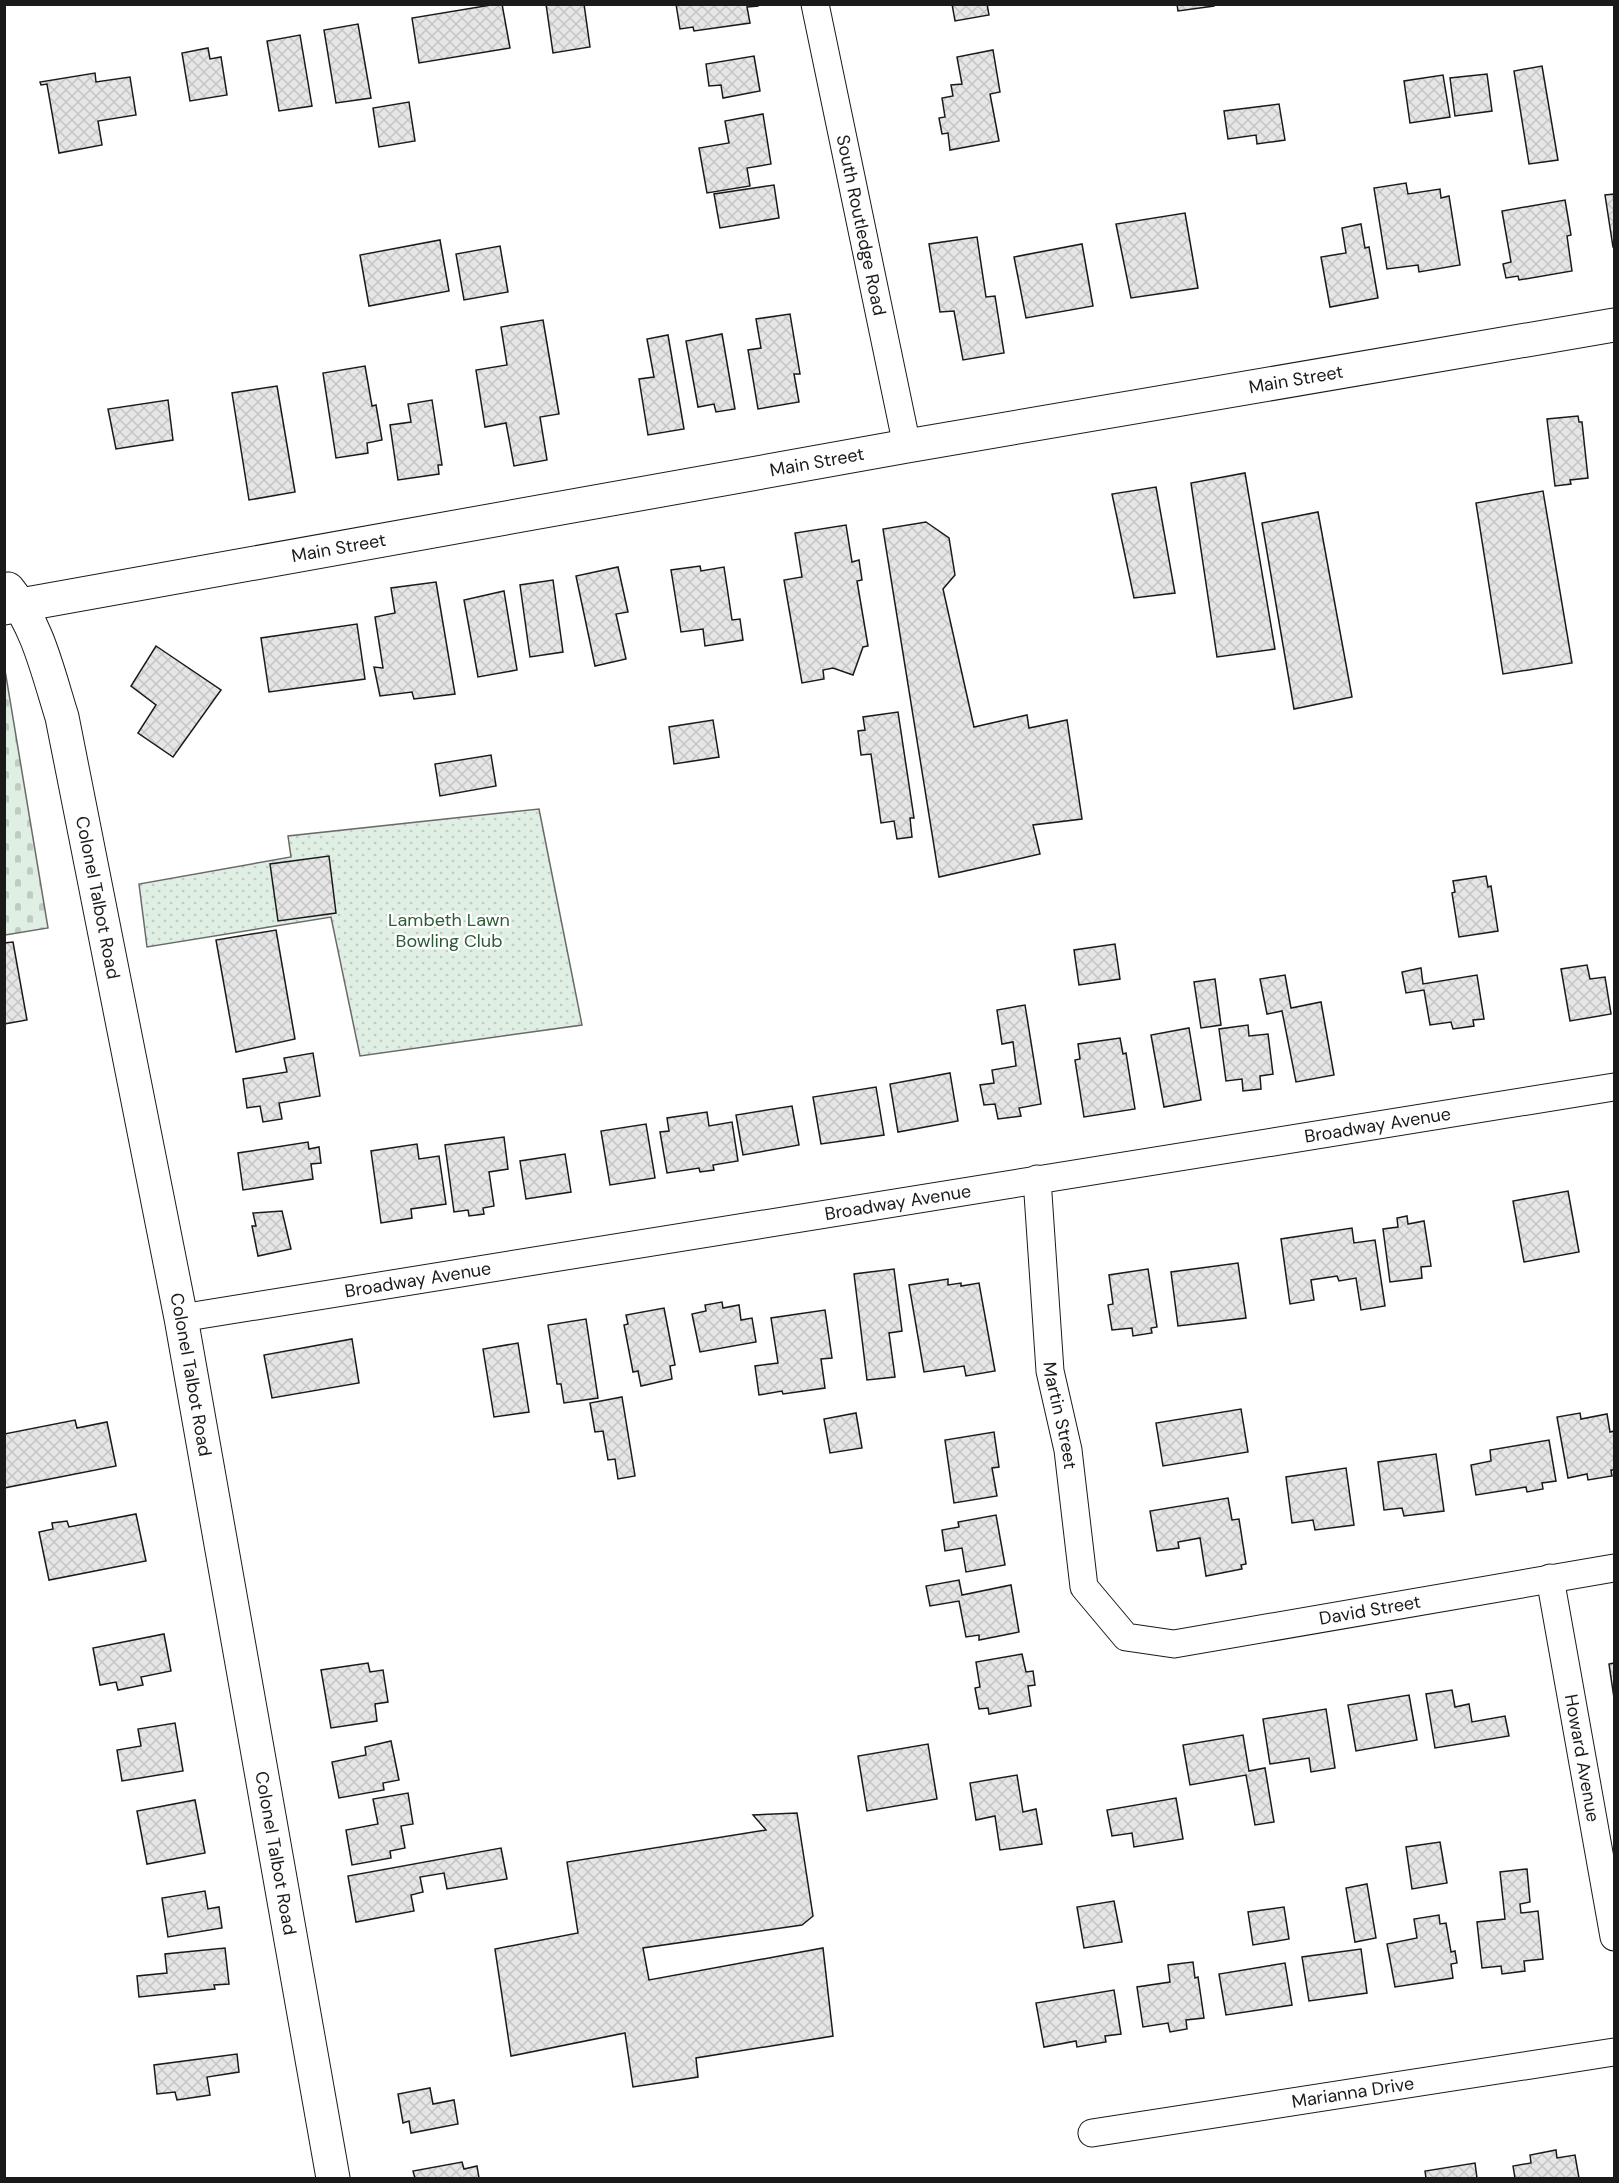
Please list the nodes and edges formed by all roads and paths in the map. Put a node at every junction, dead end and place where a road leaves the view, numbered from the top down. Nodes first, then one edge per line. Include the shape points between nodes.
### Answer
1 (815, 4) edge
2 (1614, 325) edge
3 (907, 446) junction
4 (10, 599) edge
5 (1614, 1087) edge
6 (1037, 1179) junction
7 (181, 1318) junction
8 (1614, 1568) edge
9 (1550, 1578) junction
10 (1126, 1637) joint
11 (1614, 1936) edge
12 (1614, 2052) edge
13 (1092, 2133) dead end
14 (333, 2178) edge

1 - 3 street, South Routledge Road
2 - 3 main road, Main Street
3 - 4 main road, Main Street
4 - 7 main road, Colonel Talbot Road via 38,642 63,717
5 - 6 street, Broadway Avenue
6 - 7 street, Broadway Avenue
6 - 10 street, Martin Street via 1050,1371 1068,1450 1084,1587
7 - 14 main road, Colonel Talbot Road
8 - 9 street, David Street
9 - 10 street, David Street via 1174,1644
9 - 11 street, Howard Avenue
12 - 13 street, Marianna Drive

